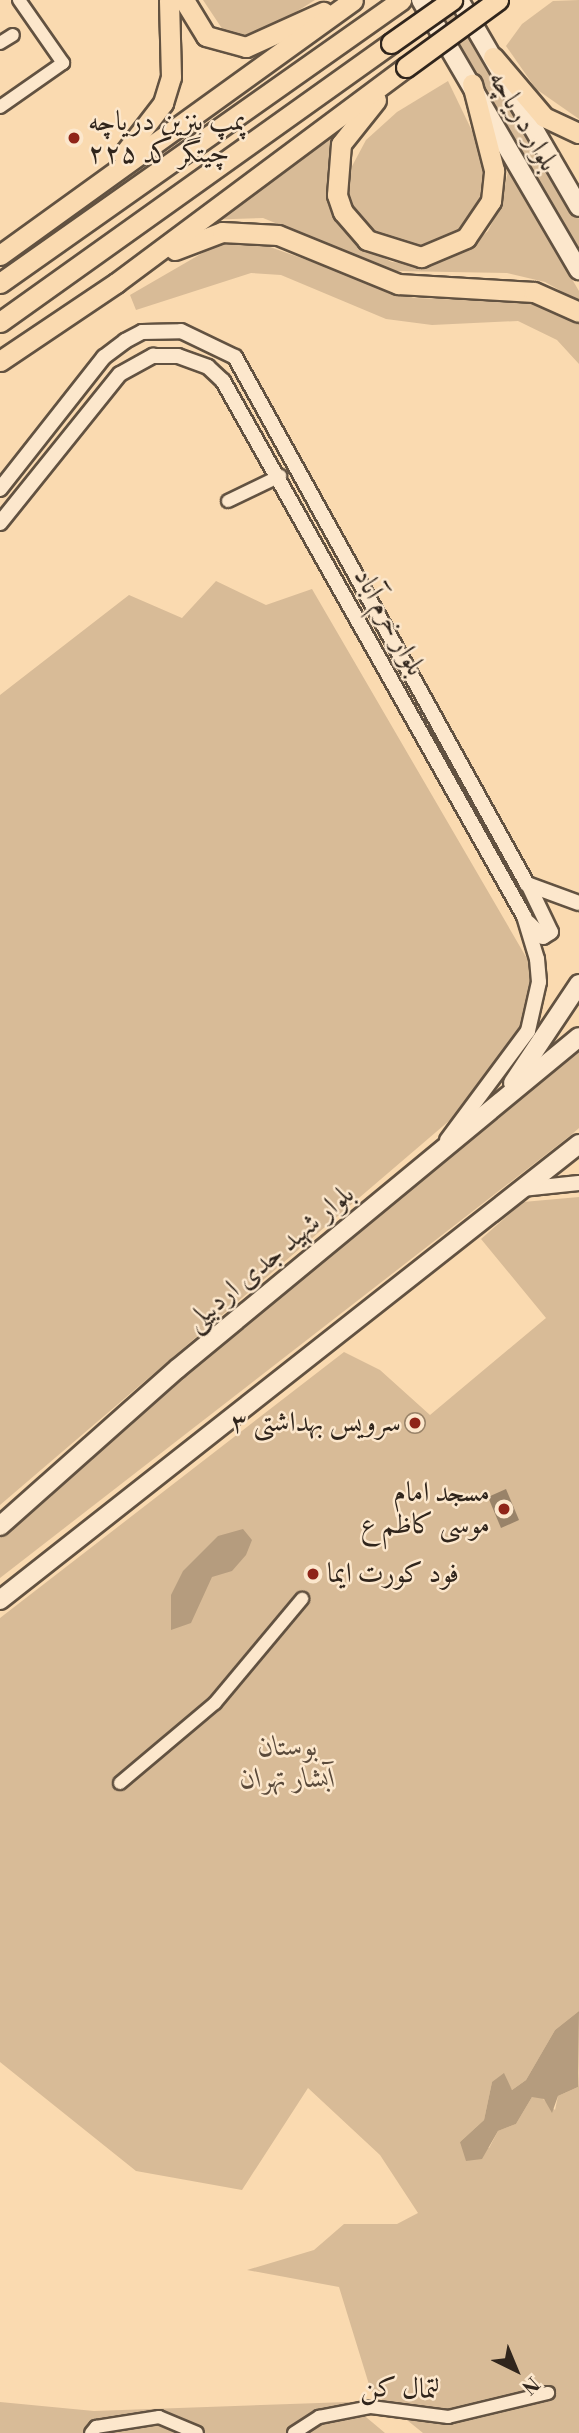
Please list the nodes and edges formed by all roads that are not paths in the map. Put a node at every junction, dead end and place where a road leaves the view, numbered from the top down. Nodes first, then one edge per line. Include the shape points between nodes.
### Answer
1 (19, 0) edge
2 (169, 0) edge
3 (184, 0) edge
4 (346, 0) edge
5 (353, 0) edge
6 (401, 0) edge
7 (421, 0) edge
8 (452, 0) edge
9 (458, 0) edge
10 (498, 0) edge
11 (13, 35) dead end
12 (0, 43) edge
13 (493, 57) junction
14 (406, 67) junction
15 (472, 84) junction
16 (0, 107) edge
17 (579, 133) edge
18 (79, 194) junction
19 (579, 207) edge
20 (0, 255) edge
21 (579, 270) edge
22 (0, 283) edge
23 (116, 283) junction
24 (579, 312) edge
25 (0, 323) edge
26 (0, 361) edge
27 (280, 476) junction
28 (0, 489) edge
29 (228, 501) dead end
30 (314, 501) junction
31 (300, 511) junction
32 (0, 523) edge
33 (527, 884) junction
34 (579, 904) edge
35 (524, 916) junction
36 (579, 984) edge
37 (579, 1037) edge
38 (487, 1115) junction
39 (579, 1144) edge
40 (433, 1157) junction
41 (579, 1183) edge
42 (522, 1189) junction
43 (0, 1527) edge
44 (302, 1599) dead end
45 (0, 1600) edge
46 (120, 1783) dead end
47 (548, 2393) dead end
48 (91, 2433) edge
49 (197, 2433) edge
50 (294, 2433) edge

1 - 16 street via 63,63
2 - 18 highway via 171,77 163,103 131,147
3 - 4 highway via 206,36 246,47 276,37
5 - 18 highway via 289,50
6 - 22 highway
7 - 15 main road, بلوار دریاچه
8 - 25 highway, bridge
9 - 13 main road, بلوار دریاچه
10 - 14 highway, bridge
11 - 12 street
13 - 17 highway via 544,117
13 - 19 main road, بلوار دریاچه
14 - 15 highway via 351,128 341,144 334,179 343,212 354,228 404,256 454,246 477,227 491,201 494,170
14 - 23 highway
15 - 21 main road, بلوار دریاچه
18 - 20 highway
23 - 24 highway via 195,239 243,231 278,235 398,285 534,292
23 - 26 highway
27 - 29 street
27 - 31 street, بلوار خرم آباد
27 - 32 street, بلوار خرم آباد via 223,381 208,367 178,356 153,356 120,374
28 - 30 street, بلوار خرم آباد via 103,357 142,332 161,329 201,336 235,357 283,436
30 - 31 street
30 - 33 street, بلوار خرم آباد
31 - 35 street, بلوار خرم آباد
33 - 34 street
33 - 35 street, بلوار خرم آباد via 551,932 536,934
35 - 40 street, بلوار خرم آباد via 539,982 528,1031
36 - 38 main road via 536,1054
37 - 38 main road, بلوار شهید جدی اردبیلی
38 - 40 main road, بلوار شهید جدی اردبیلی
39 - 42 main road
40 - 43 main road, بلوار شهید جدی اردبیلی via 177,1369
41 - 42 street
42 - 45 main road
44 - 46 street via 215,1703
47 - 50 street, لتمال کن via 448,2417 371,2407 319,2417
48 - 49 street via 96,2427 159,2417

